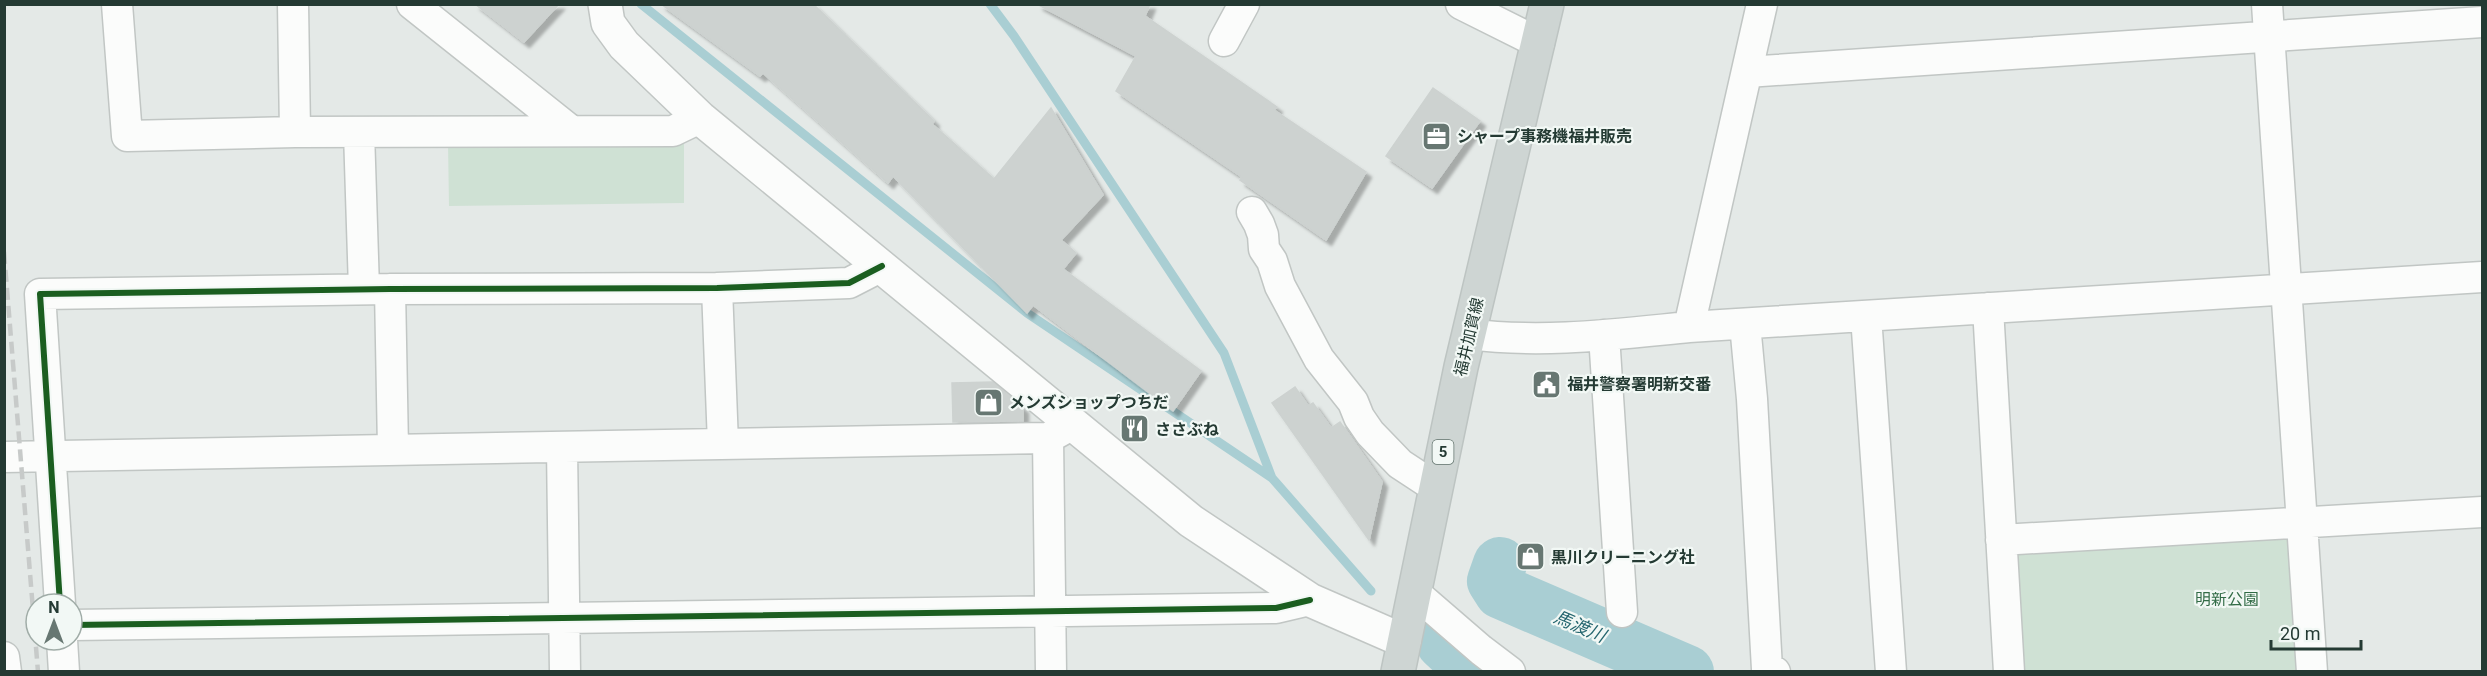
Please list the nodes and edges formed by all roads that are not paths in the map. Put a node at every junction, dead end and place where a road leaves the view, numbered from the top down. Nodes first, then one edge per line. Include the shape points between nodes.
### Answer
1 (117, 4) edge
2 (293, 4) edge
3 (412, 4) edge
4 (605, 4) edge
5 (1244, 4) edge
6 (1461, 4) edge
7 (1547, 4) edge
8 (1762, 4) edge
9 (2268, 4) edge
10 (2482, 22) edge
11 (2270, 36) junction
12 (1224, 41) dead end
13 (1539, 43) junction
14 (1747, 72) junction
15 (700, 118) junction
16 (570, 130) junction
17 (295, 132) junction
18 (359, 132) junction
19 (1252, 212) dead end
20 (882, 266) junction
21 (2482, 277) edge
22 (717, 288) junction
23 (2287, 288) junction
24 (377, 289) junction
25 (1988, 308) junction
26 (1866, 316) junction
27 (1472, 323) junction
28 (1745, 324) junction
29 (1689, 327) junction
30 (1604, 335) junction
31 (1060, 431) junction
32 (723, 444) junction
33 (562, 447) junction
34 (393, 449) junction
35 (51, 455) junction
36 (4, 456) edge
37 (1435, 487) junction
38 (2482, 512) edge
39 (2302, 522) junction
40 (2001, 540) junction
41 (59, 592) edge
42 (1310, 600) junction
43 (1049, 612) junction
44 (1622, 612) dead end
45 (564, 619) junction
46 (84, 626) edge
47 (1407, 628) edge
48 (63, 652) edge
49 (4, 657) edge
50 (6, 672) edge
51 (64, 672) edge
52 (565, 672) edge
53 (1051, 672) edge
54 (1510, 672) edge
55 (1775, 672) edge
56 (1891, 672) edge
57 (2009, 672) edge
58 (2312, 672) edge

1 - 17 street via 127,136
2 - 17 street
3 - 16 street
4 - 15 street via 608,23 624,45
5 - 12 street
6 - 13 street
7 - 13 main road, 福井加賀線 / 5
8 - 14 street
9 - 11 street
10 - 11 street
11 - 14 street
11 - 23 street
13 - 27 main road, 福井加賀線 / 5
14 - 29 street
15 - 16 street via 674,131
15 - 20 street
16 - 18 street
17 - 18 street
18 - 24 street
19 - 37 street via 1280,285 1319,359 1353,402 1370,433 1400,464
20 - 22 street via 849,283
20 - 31 street
21 - 23 street
22 - 24 street
22 - 32 street
23 - 25 street
23 - 39 street
24 - 34 street
24 - 35 street via 40,294
25 - 26 street
25 - 40 street
26 - 28 street
26 - 56 street
27 - 30 street via 1497,338
27 - 37 main road, 福井加賀線 / 5
28 - 29 street
28 - 55 street via 1767,669
29 - 30 street
30 - 44 street
31 - 32 street
31 - 42 street
31 - 43 street
32 - 33 street
33 - 34 street
33 - 45 street
34 - 35 street
35 - 36 street
35 - 41 street
37 - 47 main road, 福井加賀線 / 5
38 - 39 street
39 - 40 street
39 - 58 street
40 - 57 street
42 - 43 street via 1276,608
42 - 47 street
43 - 45 street
43 - 53 street
45 - 46 street
45 - 52 street
47 - 54 street
48 - 51 street
49 - 50 street

